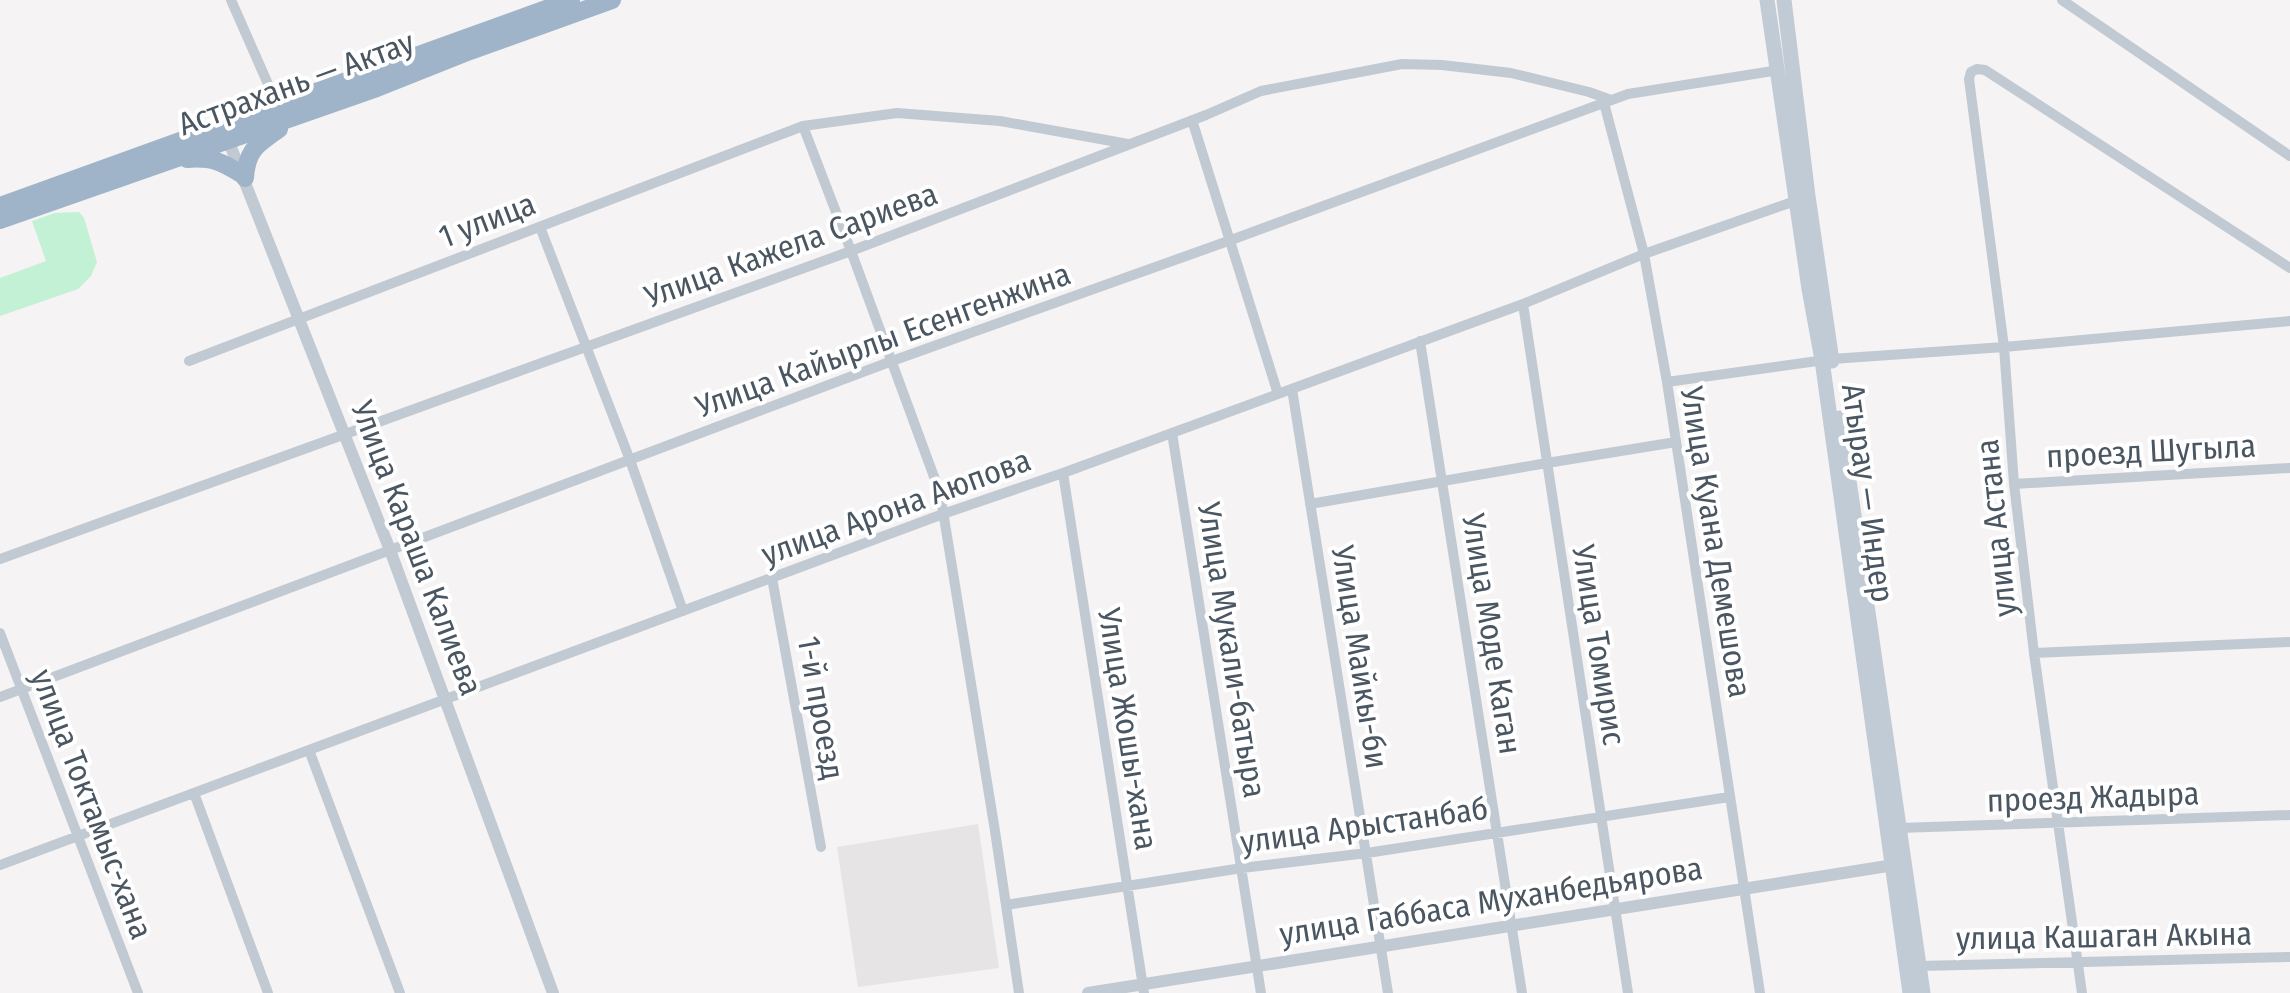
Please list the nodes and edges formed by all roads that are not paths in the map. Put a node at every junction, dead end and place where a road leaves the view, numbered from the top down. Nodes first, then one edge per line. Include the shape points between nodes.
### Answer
1 (571, 0) edge
2 (612, 0) edge
3 (1767, 0) edge
4 (1784, 0) edge
5 (2062, 0) edge
6 (234, 1) edge
7 (1785, 69) junction
8 (1608, 102) junction
9 (281, 112) junction
10 (1192, 120) junction
11 (803, 126) junction
12 (226, 133) junction
13 (1129, 144) junction
14 (2290, 156) edge
15 (172, 160) junction
16 (244, 176) junction
17 (1802, 198) junction
18 (0, 206) edge
19 (0, 220) edge
20 (540, 227) junction
21 (1231, 240) junction
22 (851, 251) junction
23 (1644, 254) junction
24 (2290, 268) edge
25 (1523, 304) junction
26 (299, 319) junction
27 (2290, 321) edge
28 (1420, 341) junction
29 (2004, 347) junction
30 (586, 348) junction
31 (1827, 360) junction
32 (190, 361) dead end
33 (892, 361) junction
34 (1667, 382) junction
35 (1292, 389) junction
36 (1278, 394) junction
37 (1172, 433) junction
38 (345, 435) junction
39 (1676, 442) junction
40 (630, 460) junction
41 (1547, 462) junction
42 (2290, 468) edge
43 (1062, 473) junction
44 (1442, 481) junction
45 (2014, 484) junction
46 (1310, 504) junction
47 (943, 514) junction
48 (390, 550) junction
49 (0, 559) edge
50 (772, 578) junction
51 (683, 611) junction
52 (0, 633) edge
53 (2290, 642) edge
54 (2034, 652) junction
55 (20, 689) junction
56 (0, 697) edge
57 (447, 700) junction
58 (309, 750) junction
59 (194, 793) junction
60 (1729, 797) junction
61 (2290, 814) edge
62 (1600, 818) junction
63 (2057, 824) junction
64 (1898, 828) junction
65 (1497, 832) junction
66 (77, 837) junction
67 (821, 847) dead end
68 (1367, 852) junction
69 (0, 865) edge
70 (1898, 865) junction
71 (1242, 868) junction
72 (1127, 886) junction
73 (1744, 888) junction
74 (1006, 906) junction
75 (1614, 909) junction
76 (1512, 926) junction
77 (1381, 946) junction
78 (2290, 957) edge
79 (2078, 962) junction
80 (1257, 966) junction
81 (1919, 966) junction
82 (1144, 989) edge
83 (138, 993) edge
84 (268, 993) edge
85 (400, 993) edge
86 (553, 993) edge
87 (1019, 993) edge
88 (1088, 993) edge
89 (1261, 993) edge
90 (1388, 993) edge
91 (1522, 993) edge
92 (1628, 993) edge
93 (1760, 993) edge
94 (1910, 993) edge
95 (1923, 993) edge
96 (2082, 993) edge

1 - 9 highway, Астрахань — Актау
2 - 9 highway, Астрахань — Актау via 377,88
3 - 7 main road, Атырау — Индер
4 - 7 main road, Атырау — Индер
5 - 14 street
6 - 9 street
7 - 8 street, Улица Кайырлы Есенгенжина
7 - 17 main road, Атырау — Индер
8 - 10 street, Улица Кажела Сариева via 1511,73 1402,64 1261,91
8 - 21 street, Улица Кайырлы Есенгенжина
8 - 23 street, Улица Куана Демешова
9 - 12 highway, Астрахань — Актау
9 - 16 highway via 279,129 252,149
10 - 13 street, Улица Кажела Сариева
10 - 21 street
11 - 13 street, 1 улица via 897,114 1000,121
11 - 20 street, 1 улица
11 - 22 street
12 - 15 highway, Астрахань — Актау
12 - 16 street, Улица Караша Калиева
12 - 18 highway, Астрахань — Актау
13 - 22 street, Улица Кажела Сариева
15 - 16 highway via 212,159
15 - 19 highway, Астрахань — Актау
16 - 26 street, Улица Караша Калиева
17 - 23 street, улица Арона Аюпова
17 - 31 main road, Атырау — Индер
20 - 26 street, 1 улица
20 - 30 street
21 - 33 street, Улица Кайырлы Есенгенжина
21 - 36 street
22 - 30 street, Улица Кажела Сариева
22 - 33 street
23 - 25 street, улица Арона Аюпова
23 - 34 street, Улица Куана Демешова
24 - 29 street, улица Астана via 1977,69 1969,79
25 - 28 street, улица Арона Аюпова
25 - 41 street, Улица Томирис
26 - 32 street, 1 улица
26 - 38 street, Улица Караша Калиева
27 - 29 street
28 - 35 street, улица Арона Аюпова
28 - 44 street, Улица Моде Каган
29 - 31 street
29 - 45 street, улица Астана
30 - 38 street, Улица Кажела Сариева
30 - 40 street
31 - 34 street
31 - 64 main road, Атырау — Индер
31 - 70 main road, Атырау — Индер via 1862,658
33 - 40 street, Улица Кайырлы Есенгенжина
33 - 47 street
34 - 39 street, Улица Куана Демешова
35 - 36 street, улица Арона Аюпова
35 - 46 street, Улица Майкы-би
36 - 37 street, улица Арона Аюпова
37 - 43 street, улица Арона Аюпова
37 - 71 street, Улица Мукали-батыра
38 - 48 street, Улица Караша Калиева
38 - 49 street, Улица Кажела Сариева
39 - 41 street
39 - 60 street, Улица Куана Демешова
40 - 48 street, Улица Кайырлы Есенгенжина
40 - 51 street
41 - 44 street
41 - 62 street, Улица Томирис
42 - 45 street, проезд Шугыла
43 - 47 street, улица Арона Аюпова
43 - 72 street, Улица Жошы-хана
44 - 46 street
44 - 65 street, Улица Моде Каган
45 - 54 street, улица Астана
46 - 68 street, Улица Майкы-би
47 - 50 street, улица Арона Аюпова
47 - 74 street
48 - 55 street, Улица Кайырлы Есенгенжина
48 - 57 street, Улица Караша Калиева
50 - 51 street, улица Арона Аюпова
50 - 67 street, 1-й проезд
51 - 57 street, улица Арона Аюпова
52 - 55 street, улица Токтамыс-хана
53 - 54 street
54 - 63 street, улица Астана
55 - 56 street, Улица Кайырлы Есенгенжина
55 - 66 street, улица Токтамыс-хана
57 - 58 street, улица Арона Аюпова
57 - 86 street, Улица Караша Калиева
58 - 59 street, улица Арона Аюпова
58 - 85 street
59 - 66 street, улица Арона Аюпова
59 - 84 street
60 - 62 street, улица Арыстанбаб
60 - 73 street, Улица Куана Демешова
61 - 63 street, проезд Жадыра
62 - 65 street, улица Арыстанбаб
62 - 75 street, Улица Томирис
63 - 64 street, проезд Жадыра
63 - 79 street, улица Астана
64 - 70 main road, Атырау — Индер
65 - 68 street, улица Арыстанбаб
65 - 76 street, Улица Моде Каган
66 - 69 street, улица Арона Аюпова
66 - 83 street, улица Токтамыс-хана
68 - 71 street, улица Арыстанбаб
68 - 77 street, Улица Майкы-би
70 - 73 street, улица Габбаса Муханбедьярова
70 - 81 main road, Атырау — Индер
70 - 94 main road, Атырау — Индер
71 - 72 street, улица Арыстанбаб
71 - 80 street, Улица Мукали-батыра
72 - 74 street, улица Арыстанбаб
72 - 82 street, Улица Жошы-хана
73 - 75 street, улица Габбаса Муханбедьярова
73 - 93 street, Улица Куана Демешова
74 - 87 street
75 - 76 street, улица Габбаса Муханбедьярова
75 - 92 street, Улица Томирис
76 - 77 street, улица Габбаса Муханбедьярова
76 - 91 street, Улица Моде Каган
77 - 80 street, улица Габбаса Муханбедьярова
77 - 90 street, Улица Майкы-би
78 - 79 street, улица Кашаган Акына
79 - 81 street, улица Кашаган Акына
79 - 96 street, улица Астана
80 - 82 street, улица Габбаса Муханбедьярова
80 - 89 street, Улица Мукали-батыра
81 - 95 main road, Атырау — Индер
82 - 88 street, улица Габбаса Муханбедьярова

